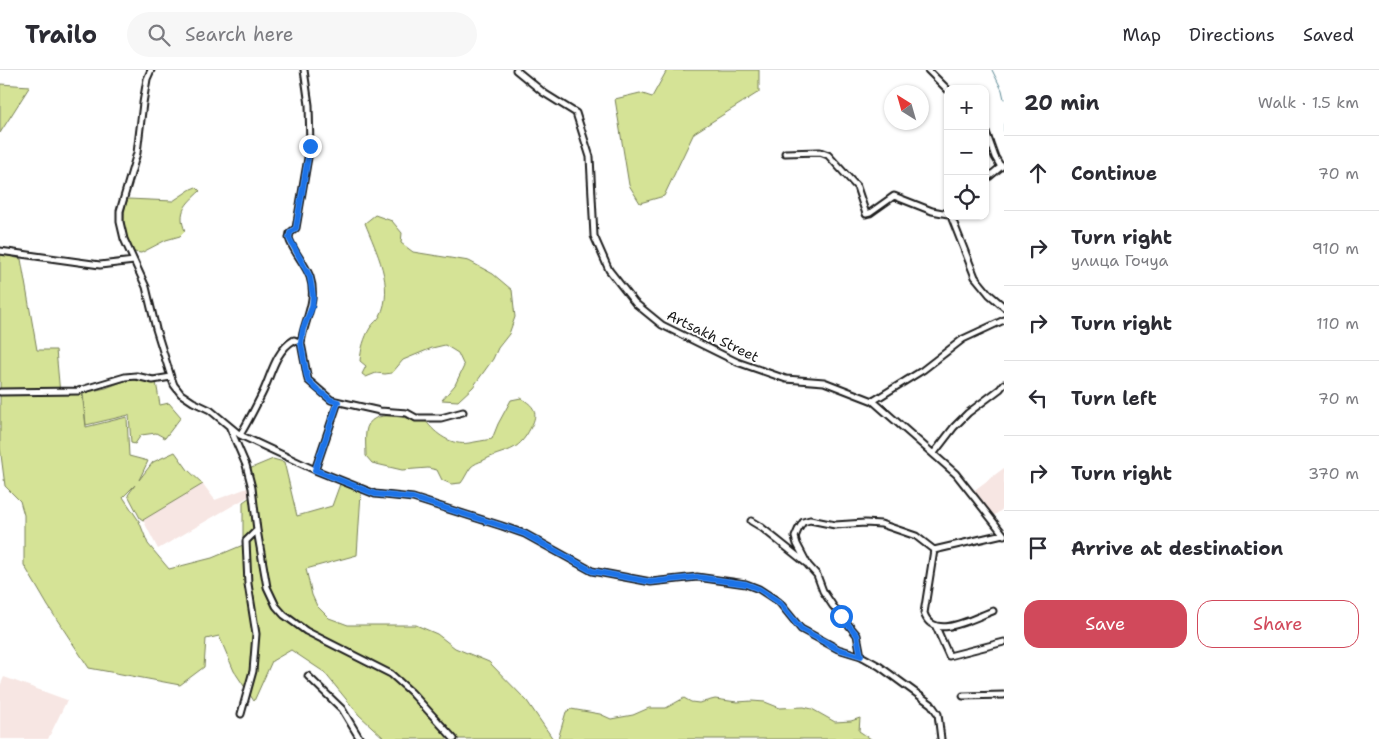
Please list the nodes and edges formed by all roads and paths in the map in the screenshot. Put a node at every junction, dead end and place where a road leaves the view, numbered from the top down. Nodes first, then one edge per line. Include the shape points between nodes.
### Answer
1 (151, 70) edge
2 (304, 70) edge
3 (516, 70) edge
4 (928, 70) edge
5 (944, 86) edge
6 (985, 130) edge
7 (785, 152) dead end
8 (1003, 166) edge
9 (989, 177) edge
10 (944, 214) edge
11 (951, 220) edge
12 (0, 251) edge
13 (134, 261) junction
14 (1004, 307) edge
15 (1004, 320) edge
16 (301, 343) junction
17 (171, 377) junction
18 (1004, 384) edge
19 (0, 392) edge
20 (873, 401) junction
21 (338, 402) junction
22 (463, 412) dead end
23 (228, 425) junction
24 (240, 435) junction
25 (934, 453) junction
26 (315, 470) junction
27 (751, 521) dead end
28 (257, 530) junction
29 (1003, 535) edge
30 (934, 550) junction
31 (808, 566) junction
32 (993, 611) dead end
33 (936, 627) junction
34 (1004, 642) edge
35 (861, 656) junction
36 (308, 676) dead end
37 (1004, 695) edge
38 (963, 696) dead end
39 (241, 714) dead end
40 (360, 739) edge
41 (454, 739) edge
42 (941, 739) edge

1 - 13 street via 137,153 120,211 124,239
2 - 16 street via 310,146 296,228 289,238 310,277 313,296
3 - 20 street, Artsakh Street via 576,113 590,157 594,236 609,270 635,303 662,325 737,362 786,379 824,382
4 - 5 street
6 - 8 street via 995,157
7 - 10 street via 828,155 857,187 866,214 894,196
8 - 9 street
11 - 14 street via 975,277
12 - 13 street via 100,265
13 - 17 street via 146,287
15 - 20 street via 963,339 923,370
16 - 21 street via 308,380 325,396
16 - 24 street via 294,340 283,349
17 - 19 street via 153,380 125,377 78,391
17 - 23 street via 181,394 210,410
18 - 25 street via 968,413
20 - 25 street, Artsakh Street
21 - 22 street via 406,413 416,418 440,418
21 - 26 street
23 - 24 street
23 - 28 street via 246,465
24 - 26 street
25 - 29 street, Artsakh Street via 956,474
26 - 35 street via 375,494 413,498 525,534 592,571 651,582 697,577 746,584 779,602 801,629 838,649
27 - 31 street
28 - 39 street via 246,541 248,584 256,634 253,671
28 - 41 street via 267,587 284,615 306,631 391,674
29 - 30 street
30 - 31 street via 916,536 881,524 836,525 810,520 803,522 795,537
30 - 33 street via 924,613 929,623
31 - 35 street via 817,575 833,606 857,635
32 - 33 street via 969,621
33 - 34 street via 949,656
35 - 42 street via 931,704 938,714
36 - 40 street via 342,709
37 - 38 street

